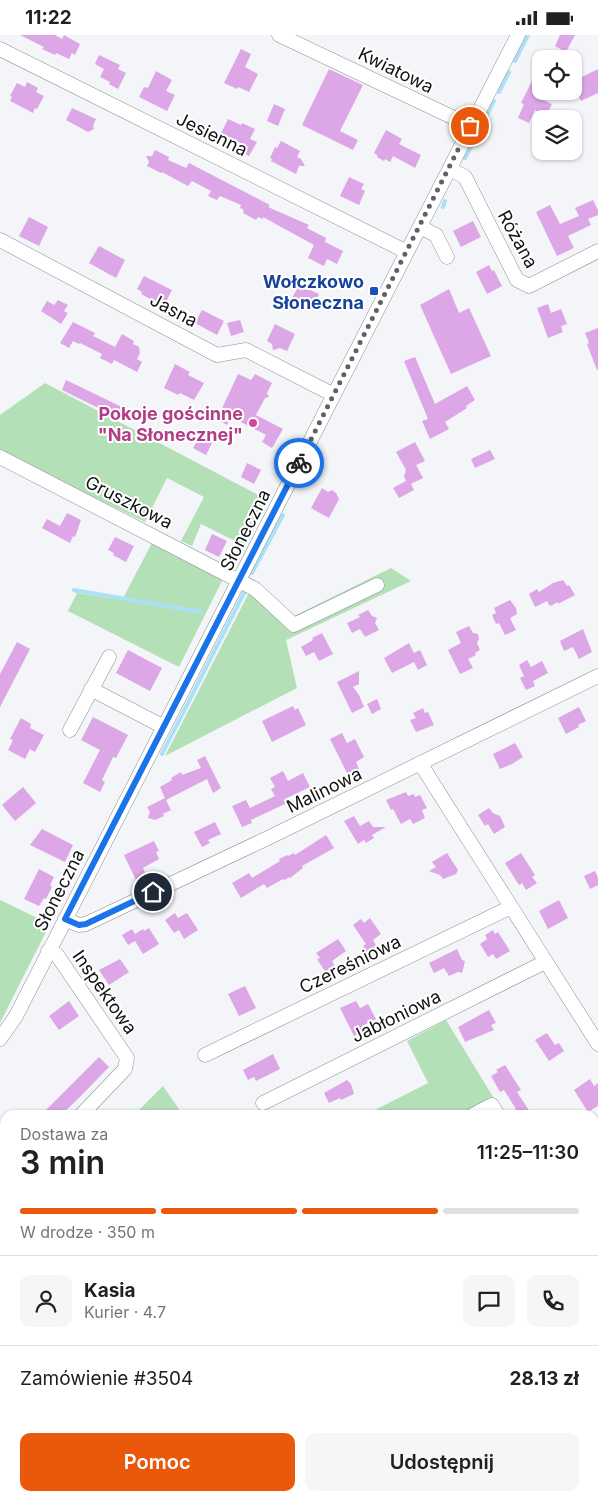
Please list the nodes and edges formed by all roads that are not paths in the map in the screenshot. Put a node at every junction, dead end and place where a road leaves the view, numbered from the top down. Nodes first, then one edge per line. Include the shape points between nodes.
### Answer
1 (279, 35) edge
2 (518, 35) edge
3 (0, 49) edge
4 (470, 126) junction
5 (450, 169) junction
6 (420, 227) junction
7 (0, 241) edge
8 (598, 251) edge
9 (407, 252) junction
10 (447, 257) dead end
11 (334, 395) junction
12 (0, 457) edge
13 (240, 581) junction
14 (378, 585) dead end
15 (109, 657) dead end
16 (598, 677) edge
17 (92, 689) junction
18 (164, 727) junction
19 (70, 730) dead end
20 (420, 763) junction
21 (511, 907) junction
22 (65, 919) junction
23 (48, 951) junction
24 (545, 963) junction
25 (1, 1036) edge
26 (598, 1044) edge
27 (205, 1055) dead end
28 (263, 1103) dead end
29 (85, 1110) edge

1 - 4 street, Kwiatowa
2 - 4 street, Słoneczna
3 - 9 street, Jesienna
4 - 5 street, Słoneczna
5 - 6 street, Słoneczna
5 - 8 street, Różana via 465,177 517,280 529,287
6 - 9 street, Słoneczna
6 - 10 street via 436,235
7 - 11 street, Jasna via 217,355 246,350
9 - 11 street, Słoneczna
11 - 13 street, Słoneczna
12 - 13 street, Gruszkowa
13 - 14 street, Gruszkowa via 255,589 294,625
13 - 18 street, Słoneczna
15 - 17 street
16 - 20 street, Malinowa
17 - 18 street
17 - 19 street
18 - 22 street, Słoneczna
20 - 21 street
20 - 22 street, Malinowa via 86,924 79,925
21 - 24 street
21 - 27 street, Czereśniowa
22 - 23 street, Słoneczna
23 - 25 street, Słoneczna via 16,1016
23 - 29 street, Inspektowa via 57,955 127,1057 125,1069
24 - 26 street
24 - 28 street, Jabłoniowa

